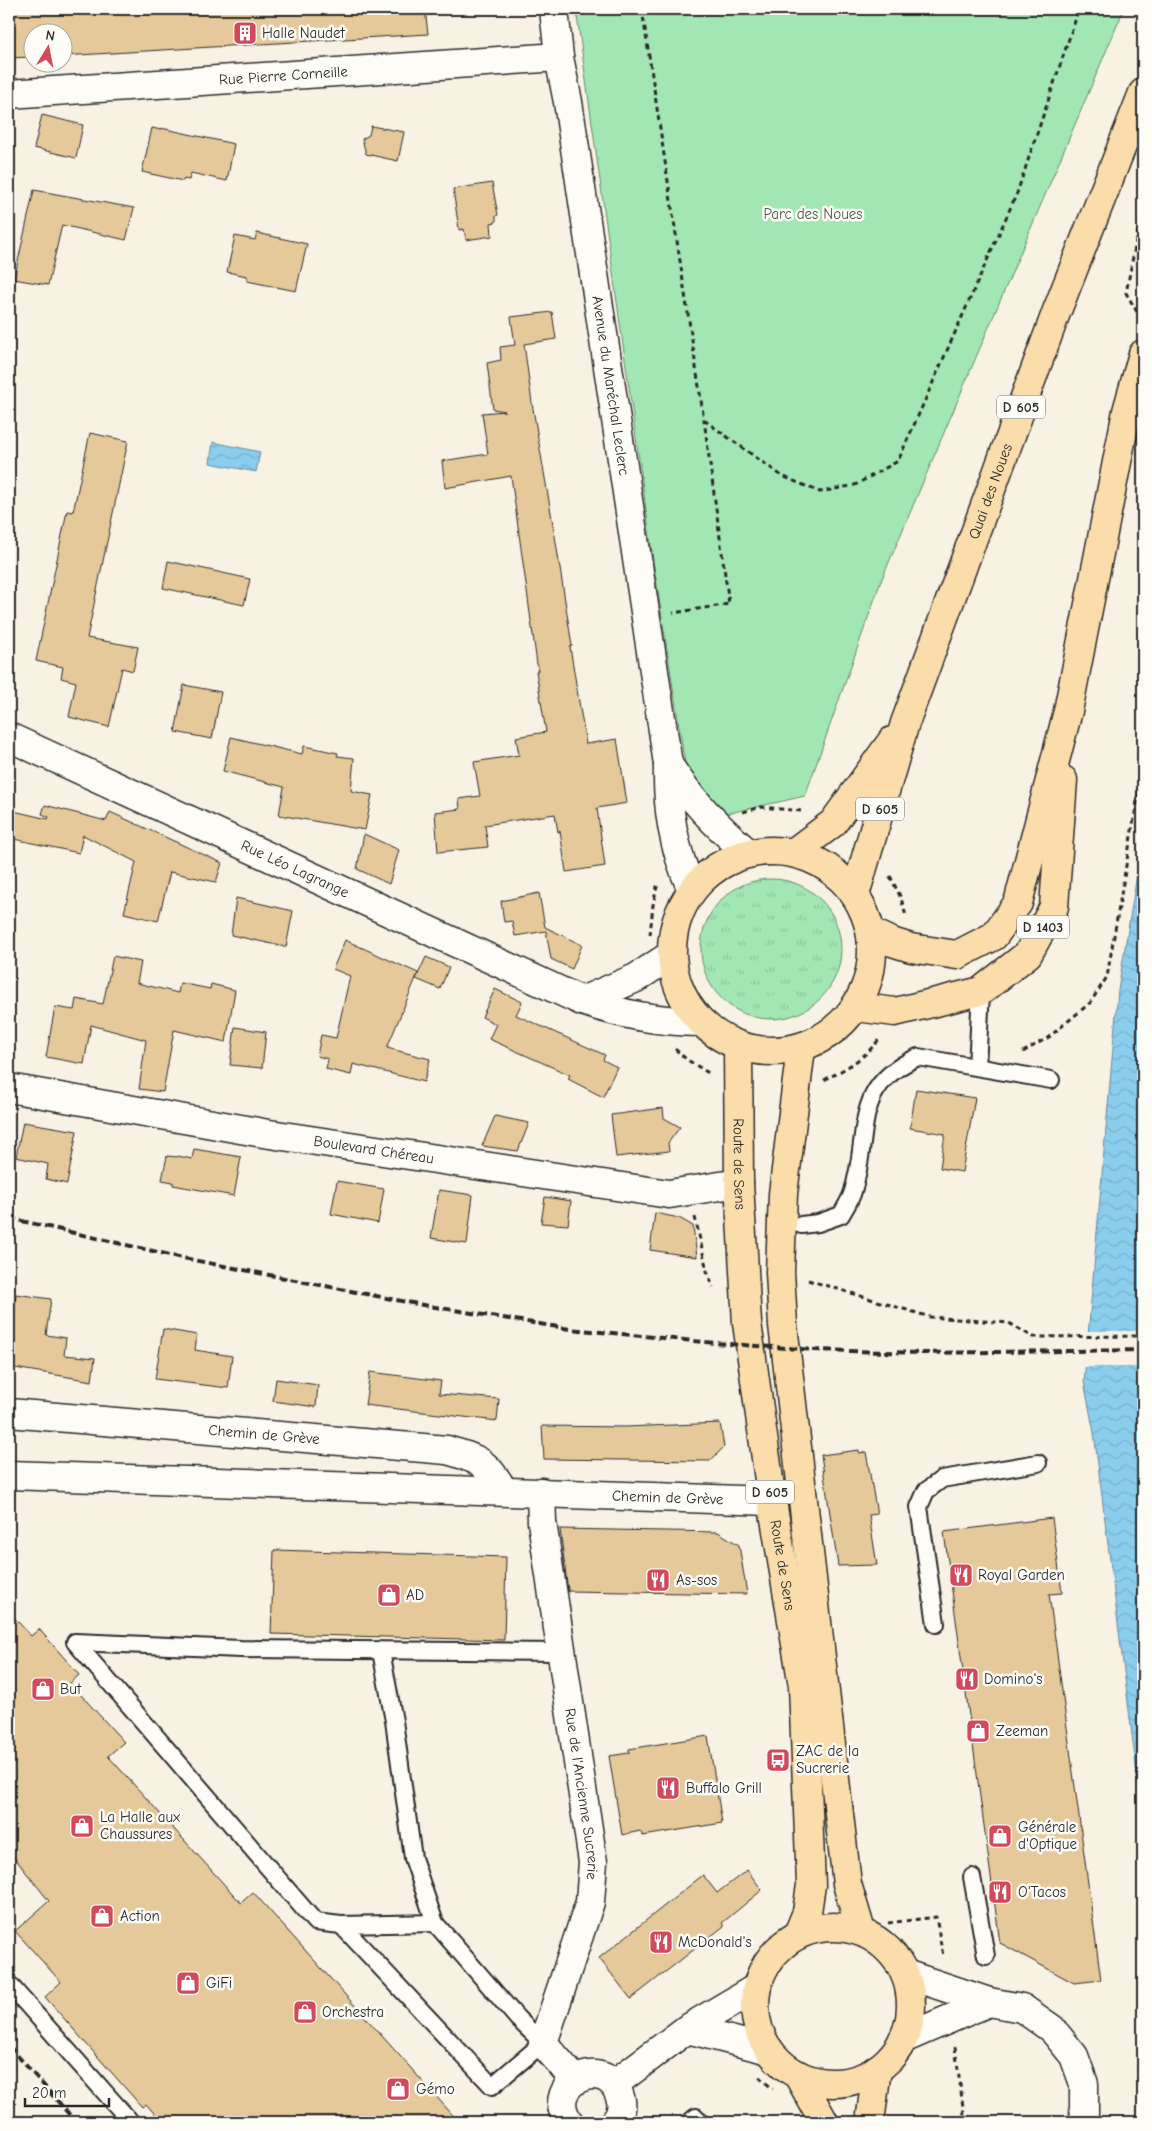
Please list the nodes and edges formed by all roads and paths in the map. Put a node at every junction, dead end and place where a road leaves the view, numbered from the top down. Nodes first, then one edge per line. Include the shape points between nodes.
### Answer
1 (554, 9) edge
2 (642, 9) edge
3 (1079, 9) edge
4 (559, 57) junction
5 (1143, 93) edge
6 (9, 94) edge
7 (1143, 213) edge
8 (1143, 322) edge
9 (1143, 354) edge
10 (704, 420) junction
11 (645, 617) junction
12 (1068, 712) junction
13 (904, 723) junction
14 (9, 737) edge
15 (668, 764) junction
16 (1143, 766) edge
17 (809, 812) dead end
18 (736, 813) dead end
19 (748, 853) junction
20 (792, 853) junction
21 (888, 873) dead end
22 (660, 876) dead end
23 (692, 890) junction
24 (855, 895) junction
25 (909, 925) dead end
26 (871, 932) junction
27 (660, 948) junction
28 (981, 991) junction
29 (582, 1001) junction
30 (856, 1006) junction
31 (700, 1022) junction
32 (885, 1031) dead end
33 (738, 1046) junction
34 (801, 1048) junction
35 (686, 1059) dead end
36 (985, 1068) junction
37 (713, 1076) dead end
38 (1051, 1080) dead end
39 (816, 1084) dead end
40 (9, 1088) edge
41 (739, 1183) junction
42 (703, 1190) junction
43 (801, 1226) dead end
44 (805, 1279) dead end
45 (713, 1286) dead end
46 (1143, 1336) edge
47 (9, 1413) edge
48 (1038, 1463) dead end
49 (9, 1475) edge
50 (503, 1490) junction
51 (541, 1492) junction
52 (772, 1501) junction
53 (936, 1624) dead end
54 (381, 1651) junction
55 (562, 1652) junction
56 (972, 1877) dead end
57 (435, 1923) junction
58 (341, 1925) junction
59 (873, 1927) junction
60 (798, 1934) junction
61 (986, 1956) dead end
62 (943, 1962) dead end
63 (905, 1974) junction
64 (9, 1984) edge
65 (756, 1988) junction
66 (989, 2002) junction
67 (687, 2029) junction
68 (903, 2039) junction
69 (955, 2043) dead end
70 (543, 2044) junction
71 (769, 2050) junction
72 (877, 2070) junction
73 (757, 2074) dead end
74 (798, 2075) junction
75 (575, 2080) junction
76 (614, 2084) junction
77 (777, 2092) dead end
78 (964, 2117) junction
79 (131, 2122) edge
80 (569, 2122) edge
81 (615, 2122) edge
82 (690, 2122) edge
83 (700, 2122) edge
84 (824, 2122) edge
85 (870, 2122) edge
86 (898, 2122) edge
87 (965, 2122) edge
88 (1084, 2122) edge

1 - 4 street, Avenue du Maréchal Leclerc
2 - 10 path
3 - 10 path via 1017,193 898,461 855,485 820,492 782,476
4 - 6 street, Rue Pierre Corneille
4 - 11 street, Avenue du Maréchal Leclerc
5 - 13 main road, Quai des Noues / D 605 via 1056,313
7 - 8 path via 1126,293
9 - 12 main road, D 1403 via 1127,411
10 - 11 path via 729,604
11 - 15 street, Avenue du Maréchal Leclerc
12 - 26 main road, D 1403 via 1018,903 994,936 957,955 911,948
12 - 28 main road, D 1403 via 1054,907 1028,954
13 - 20 main road, D 605 via 833,823
13 - 24 main road, D 605
14 - 29 street, Rue Léo Lagrange
15 - 19 street via 683,788 711,820
15 - 23 street via 668,800 674,843
16 - 36 path via 1107,977 1090,1003 1049,1037
17 - 18 path via 761,807
19 - 20 main road via 770,850
19 - 23 main road via 707,873
20 - 24 main road via 817,861 838,876
21 - 25 path via 901,898
22 - 27 path via 653,906
23 - 27 main road via 672,932
24 - 26 main road
26 - 30 main road via 871,966
27 - 29 street via 636,978
27 - 31 main road via 684,1002
28 - 30 main road, D 1403 via 895,1012
28 - 36 lane
29 - 31 street, Rue Léo Lagrange via 630,1016
30 - 34 main road via 832,1032
31 - 33 main road via 717,1036
32 - 39 path via 871,1050 850,1067
33 - 34 main road via 770,1052
33 - 41 main road, Route de Sens / D 605
34 - 59 main road, Route de Sens / D 605 via 783,1194 782,1316 847,1884
35 - 37 path
36 - 38 lane
36 - 43 lane via 918,1057 898,1066 881,1081 869,1100 853,1192 841,1215
40 - 42 street, Boulevard Chéreau via 263,1133 669,1194
41 - 42 street, Boulevard Chéreau
41 - 52 main road, Route de Sens / D 605 via 746,1323
42 - 45 path via 694,1215
44 - 46 path via 930,1317 1009,1323 1033,1337
47 - 50 street, Chemin de Grève via 447,1450 483,1463
48 - 53 lane via 942,1479 926,1491 919,1507
49 - 50 street, Chemin de Grève
50 - 51 street, Chemin de Grève
51 - 52 street, Chemin de Grève
51 - 55 street, Rue de l'Ancienne Sucrerie via 542,1522
52 - 60 main road, Route de Sens / D 605 via 803,1686 811,1886 807,1912
54 - 55 lane
54 - 57 lane via 413,1858
54 - 58 lane via 75,1642 315,1922
55 - 70 street, Rue de l'Ancienne Sucrerie via 593,1862 590,1902
56 - 61 lane
57 - 58 lane
57 - 70 lane
58 - 70 lane via 492,2086
59 - 60 main road via 818,1928
59 - 62 path via 936,1917
59 - 63 main road via 879,1942 894,1956
60 - 65 main road via 779,1947 764,1966
63 - 66 street
63 - 68 main road via 911,1996 910,2018
64 - 79 lane
65 - 67 street
65 - 71 main road via 754,2009 758,2031
66 - 68 street
66 - 88 street via 1022,2008 1052,2028 1074,2056 1084,2084
67 - 71 street
67 - 76 street
68 - 72 main road
69 - 78 path
70 - 75 street
71 - 74 main road via 782,2065
72 - 74 main road via 859,2079 838,2083 818,2082
72 - 85 main road
73 - 77 path
74 - 84 main road
75 - 76 street via 591,2074
75 - 80 street via 564,2093 562,2101 562,2110
76 - 81 street via 622,2101
78 - 86 path
78 - 87 path
82 - 83 lane via 696,2117

